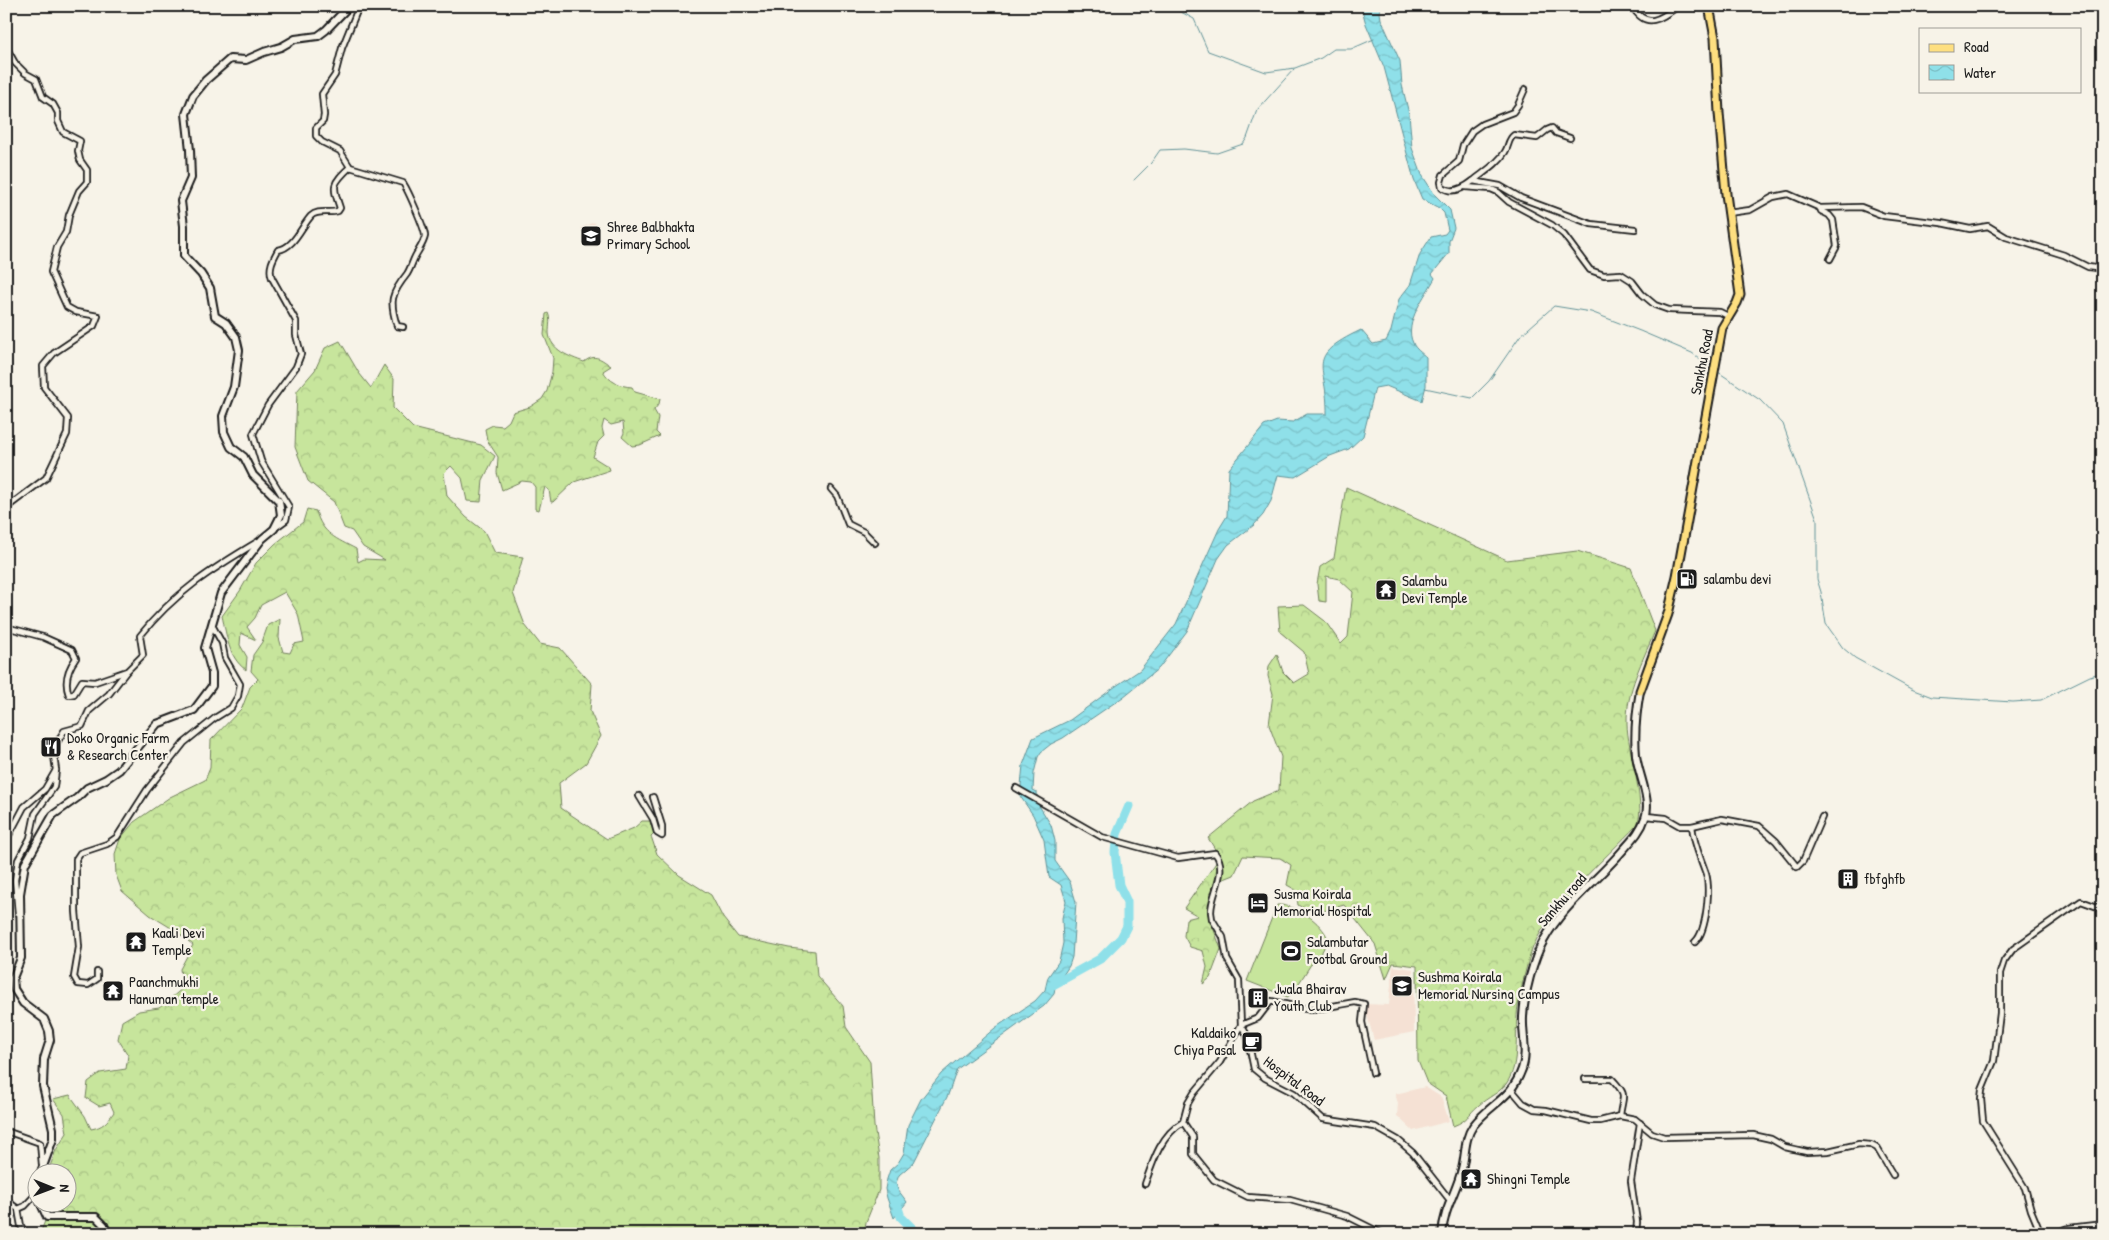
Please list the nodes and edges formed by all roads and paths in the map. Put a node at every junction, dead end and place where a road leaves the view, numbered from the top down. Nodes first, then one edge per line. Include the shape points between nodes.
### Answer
1 (349, 6) edge
2 (359, 6) edge
3 (1632, 6) edge
4 (1678, 6) edge
5 (1709, 6) edge
6 (6, 47) edge
7 (1525, 89) dead end
8 (1570, 138) dead end
9 (350, 167) junction
10 (1473, 181) junction
11 (1465, 187) junction
12 (1820, 208) junction
13 (1728, 213) junction
14 (1635, 229) dead end
15 (1830, 259) dead end
16 (2103, 269) edge
17 (1728, 316) junction
18 (403, 327) dead end
19 (831, 489) dead end
20 (6, 508) edge
21 (274, 529) junction
22 (262, 539) junction
23 (875, 543) dead end
24 (211, 624) junction
25 (6, 626) edge
26 (127, 671) junction
27 (1640, 691) joint
28 (56, 770) junction
29 (1016, 788) dead end
30 (639, 796) dead end
31 (653, 797) dead end
32 (1646, 816) junction
33 (1822, 816) dead end
34 (1692, 826) junction
35 (6, 841) edge
36 (2103, 909) edge
37 (21, 925) junction
38 (1695, 942) dead end
39 (97, 972) dead end
40 (1241, 1025) junction
41 (1373, 1073) dead end
42 (1585, 1079) dead end
43 (1512, 1090) junction
44 (1620, 1116) junction
45 (1183, 1122) junction
46 (1640, 1123) junction
47 (6, 1132) edge
48 (41, 1162) edge
49 (45, 1162) edge
50 (1893, 1174) dead end
51 (1144, 1184) dead end
52 (1449, 1199) junction
53 (6, 1200) edge
54 (28, 1203) edge
55 (18, 1209) junction
56 (44, 1212) edge
57 (2103, 1224) edge
58 (26, 1234) edge
59 (108, 1234) edge
60 (1383, 1234) edge
61 (1442, 1234) edge
62 (1636, 1234) edge
63 (2041, 1234) edge
64 (2052, 1234) edge

1 - 21 street via 318,36 295,39 246,60 230,59 193,96 186,114 191,178 180,201 184,256 210,288 215,316 226,323 236,337 239,350 234,386 222,416 224,432 231,447 244,457 253,475 279,500 281,515
2 - 9 street via 335,75 322,94 324,116 316,128 316,136 340,151
3 - 4 street via 1644,18 1654,21 1662,19
5 - 13 main road, Sankhu Road via 1716,38
6 - 20 street via 15,63 36,80 44,97 53,104 63,132 80,140 78,151 87,170 87,182 79,191 69,215 51,272 67,307 98,316 94,326 54,353 42,366 44,386 68,418 67,434 46,478
7 - 11 street via 1512,112 1472,131 1461,150 1459,161 1443,175 1444,189
8 - 10 street via 1552,128 1537,138 1514,135 1493,166
9 - 18 street via 403,183 424,228 422,244 392,297 397,326
9 - 21 street via 334,184 338,211 310,216 291,243 278,250 271,265 272,278 296,321 301,354 253,434 261,461 289,507 286,520
10 - 11 street
10 - 14 street via 1500,186 1521,198 1591,224
11 - 17 street via 1498,192 1515,206 1552,225 1564,235 1590,270 1621,274 1655,305 1669,310 1720,312
12 - 13 street via 1783,194 1750,210
12 - 15 street via 1833,220 1837,246
12 - 16 street via 1861,207 1884,216 1970,229 1988,226 2006,237
13 - 17 main road, Sankhu Road via 1740,295
17 - 27 main road, Sankhu Road via 1716,358 1677,576 1668,614
19 - 23 street via 848,524 864,532
21 - 22 street
22 - 24 street via 221,593
22 - 26 street via 221,563 179,594 140,636 143,655
24 - 37 street via 205,648 212,686 194,710 157,724 119,770 86,788 53,815 25,864 20,894
24 - 39 street via 240,684 238,696 231,708 184,743 147,790 117,837 80,853 76,859 79,947 74,977 78,984 88,985 97,979
25 - 26 street via 72,650 76,658 70,667 66,688 69,695 74,694 82,681 95,682
26 - 28 street via 90,711 82,726 64,731 53,749
27 - 32 street via 1634,729
28 - 35 street via 45,789 24,807
28 - 37 street via 54,787 35,814 30,838 18,860 16,902
29 - 40 street, Hospital Road via 1074,823 1110,840 1178,858 1211,852 1217,855 1220,876 1211,912 1223,937 1227,958 1239,980
30 - 31 street via 653,819 657,833 662,836
32 - 34 street via 1666,818 1680,826
32 - 43 street, Sankhu road via 1640,830 1563,914 1544,941 1525,998 1522,1017 1525,1052 1523,1066
33 - 34 street via 1803,861 1797,867 1759,826 1722,818
34 - 38 street via 1694,844 1707,879 1704,926
36 - 63 street via 2081,901 2012,949 2000,973 2000,1013 1994,1062 1982,1090 1982,1114 2026,1188
37 - 49 street via 21,958 13,978 14,989 23,1002 44,1019 50,1040 44,1059 43,1086 53,1139
40 - 41 street via 1258,1018 1272,1001 1311,1010 1355,1002 1364,1004 1362,1022
40 - 45 street via 1220,1062 1188,1103
40 - 52 street, Hospital Road via 1257,1072 1294,1093 1323,1119 1375,1127 1398,1140 1413,1153
42 - 44 street via 1612,1079 1624,1096
43 - 44 street via 1523,1104 1534,1109 1591,1121
43 - 52 street, Sankhu road via 1469,1132 1462,1167
44 - 46 street
45 - 51 street via 1168,1134 1160,1146
45 - 60 street via 1192,1137 1193,1154 1214,1180 1248,1196 1290,1200 1347,1216
46 - 50 street via 1664,1138 1753,1135 1807,1152 1871,1145 1877,1148
46 - 62 street via 1631,1181
47 - 48 street via 40,1143
52 - 61 street, Sankhu road
53 - 55 street
54 - 55 street
55 - 58 street
56 - 59 street via 46,1216 96,1217
57 - 64 street via 2069,1228

